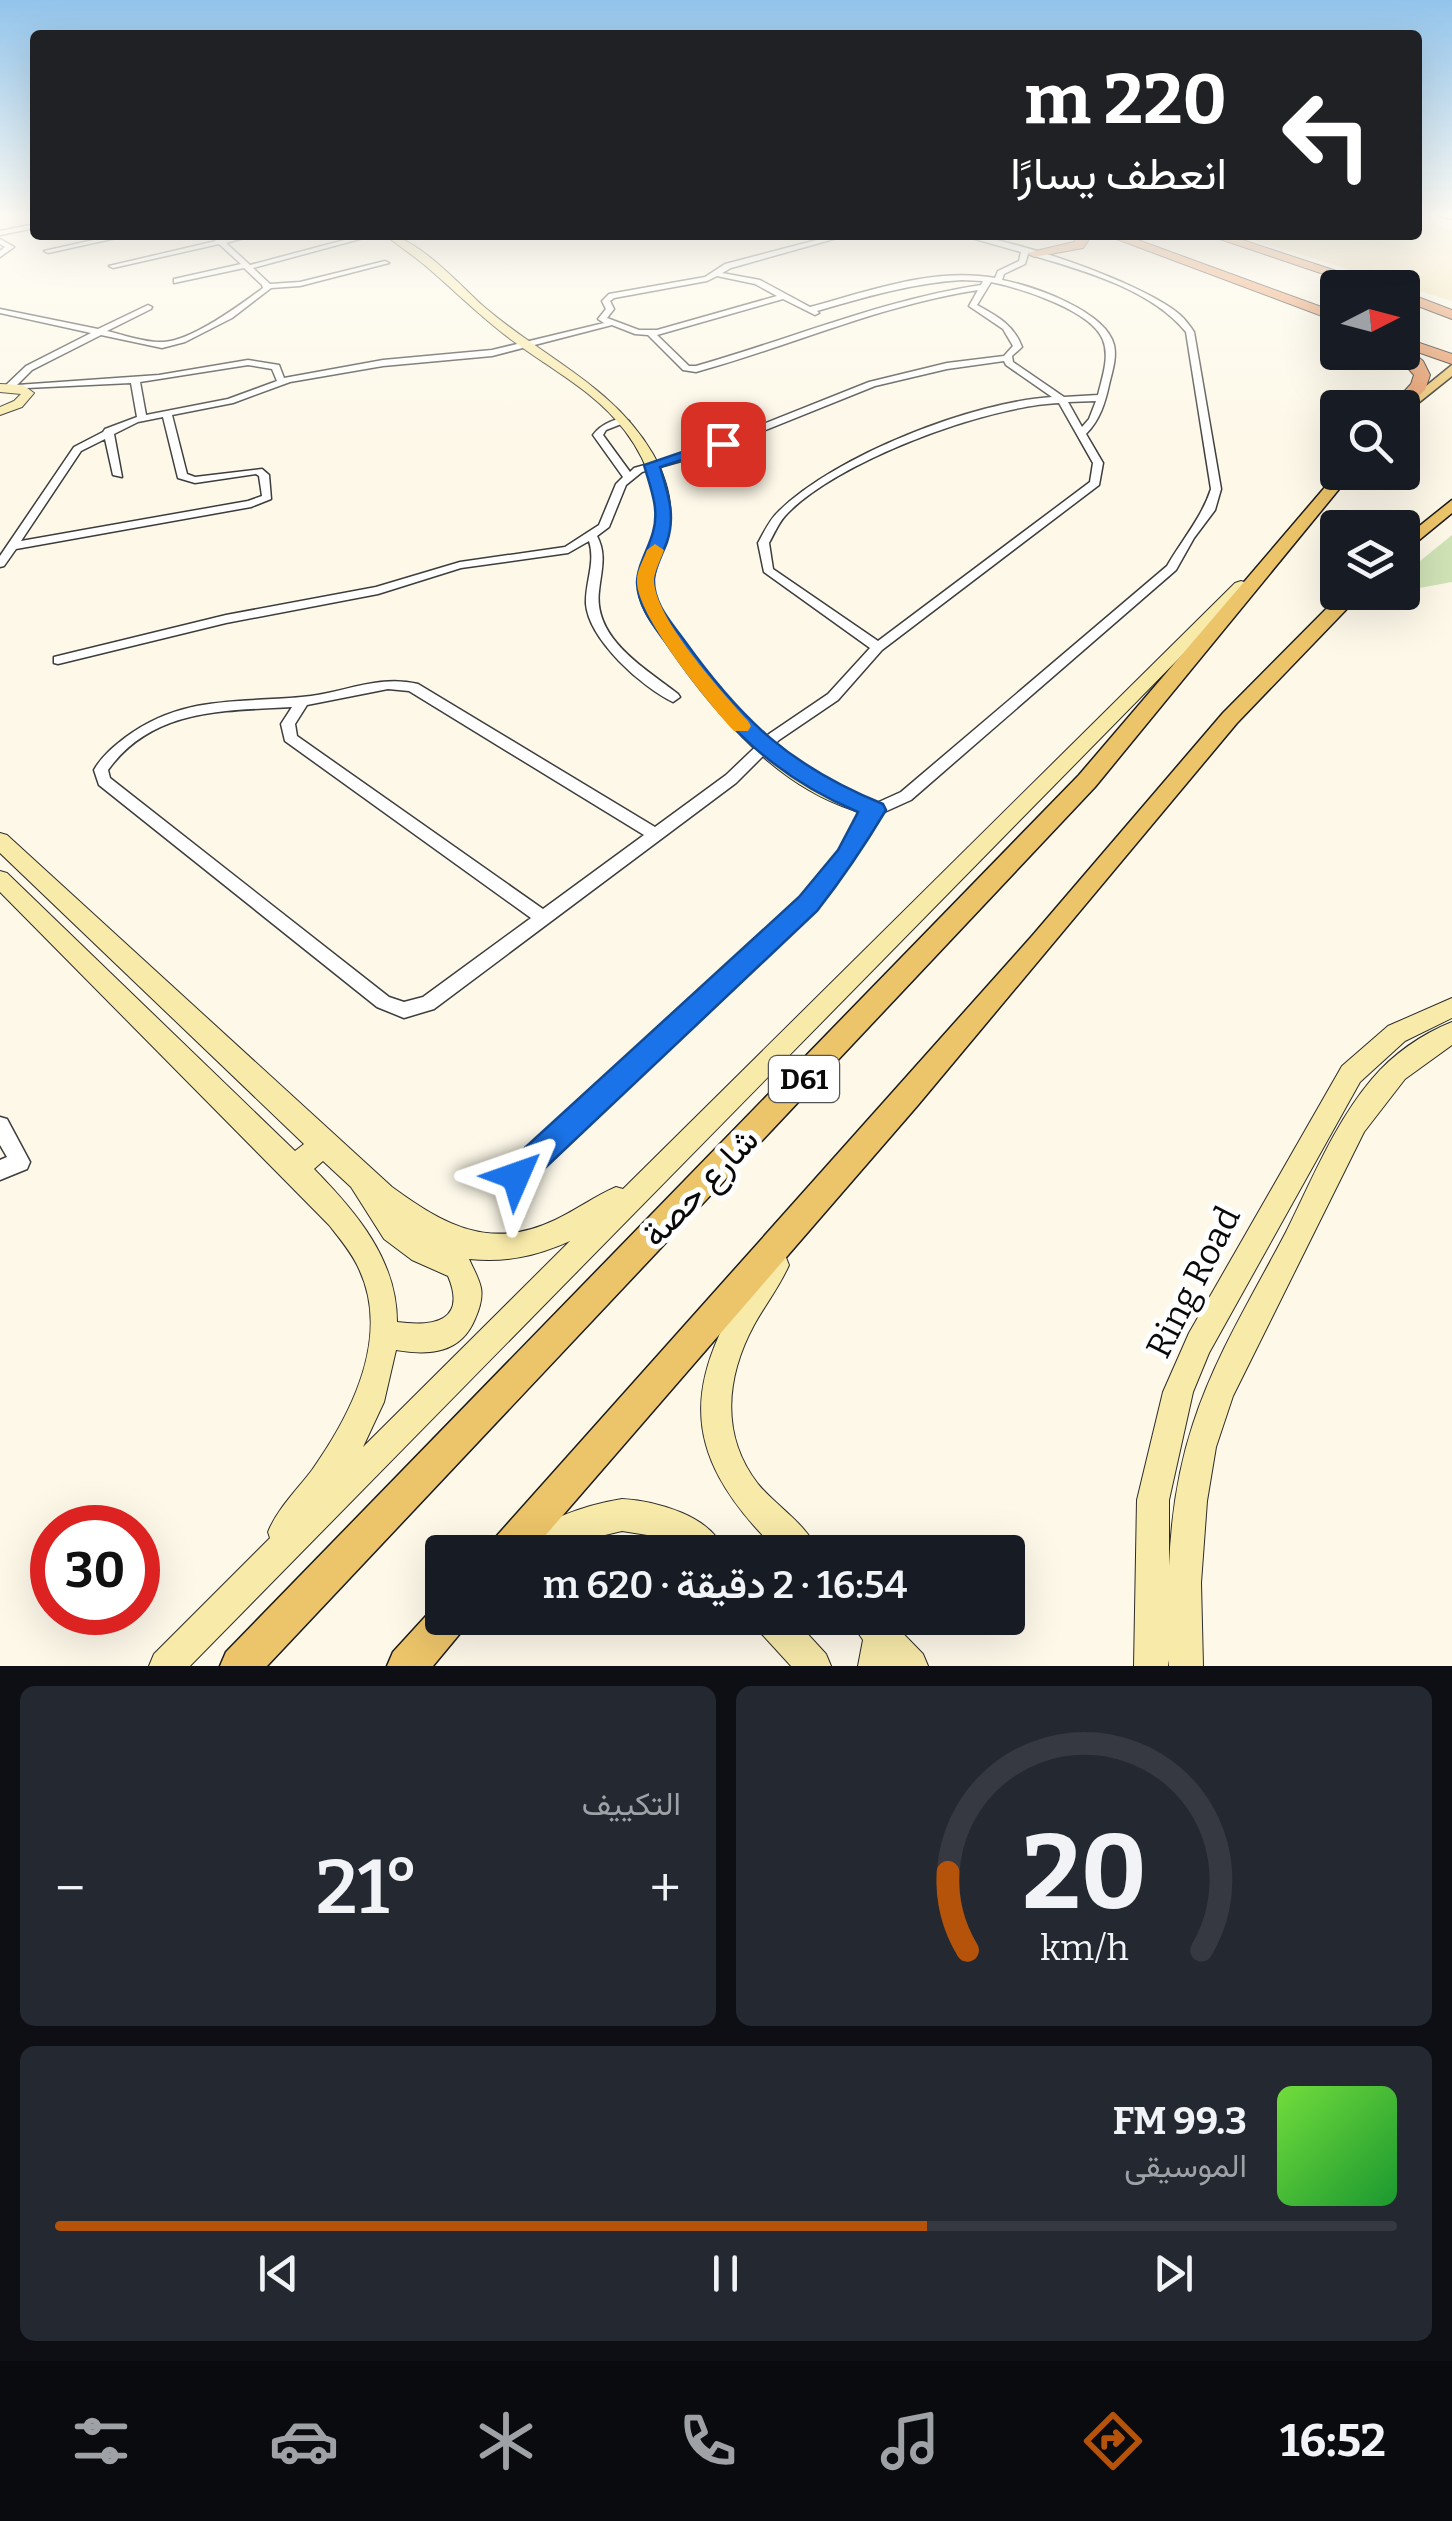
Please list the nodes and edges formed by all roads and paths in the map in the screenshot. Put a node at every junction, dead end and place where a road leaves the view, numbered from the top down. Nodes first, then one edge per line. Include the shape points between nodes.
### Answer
1 (258, 293) edge
2 (461, 293) edge
3 (633, 293) edge
4 (778, 293) edge
5 (880, 293) edge
6 (939, 293) edge
7 (982, 293) edge
8 (1033, 293) edge
9 (1134, 293) edge
10 (1270, 293) edge
11 (784, 296) junction
12 (1420, 298) edge
13 (1420, 301) edge
14 (1452, 302) edge
15 (148, 307) dead end
16 (810, 310) junction
17 (0, 311) edge
18 (1320, 311) edge
19 (1452, 313) edge
20 (832, 322) junction
21 (608, 324) junction
22 (96, 333) junction
23 (651, 334) junction
24 (1420, 341) edge
25 (527, 346) junction
26 (1420, 346) edge
27 (1452, 346) edge
28 (1007, 358) junction
29 (1452, 359) edge
30 (1452, 370) edge
31 (135, 379) junction
32 (282, 381) junction
33 (1452, 384) edge
34 (13, 390) edge
35 (1420, 396) joint
36 (1100, 398) junction
37 (1062, 400) junction
38 (166, 413) junction
39 (2, 414) edge
40 (142, 418) junction
41 (624, 420) junction
42 (108, 431) junction
43 (1081, 434) junction
44 (652, 465) junction
45 (118, 474) dead end
46 (628, 476) junction
47 (1331, 490) edge
48 (1452, 505) edge
49 (1420, 533) edge
50 (593, 538) junction
51 (12, 546) junction
52 (1280, 553) junction
53 (0, 564) edge
54 (1336, 610) edge
55 (878, 647) junction
56 (58, 660) dead end
57 (673, 697) dead end
58 (302, 702) junction
59 (764, 746) junction
60 (875, 810) junction
61 (654, 834) junction
62 (0, 841) edge
63 (0, 879) edge
64 (543, 918) junction
65 (1452, 1008) edge
66 (1452, 1033) edge
67 (0, 1126) edge
68 (324, 1143) junction
69 (0, 1170) edge
70 (294, 1170) junction
71 (359, 1174) junction
72 (516, 1176) dead end
73 (651, 1178) junction
74 (812, 1208) junction
75 (384, 1334) junction
76 (521, 1535) edge
77 (556, 1535) edge
78 (686, 1535) edge
79 (779, 1535) edge
80 (231, 1601) junction
81 (435, 1635) edge
82 (786, 1635) edge
83 (873, 1639) edge
84 (166, 1666) edge
85 (240, 1666) edge
86 (407, 1666) edge
87 (814, 1666) edge
88 (911, 1666) edge
89 (1151, 1666) edge
90 (1186, 1666) edge

1 - 22 street via 229,316 173,343 152,346
2 - 25 street
3 - 21 street via 606,301 609,312 602,319
4 - 11 street
5 - 16 street
6 - 20 street
7 - 28 street via 973,306 994,316 1018,347
8 - 36 street via 1103,330 1111,350
9 - 60 street via 1186,324 1216,477 1214,503 1172,568 906,796
10 - 18 highway
11 - 16 street
11 - 23 street
12 - 14 highway
13 - 19 highway
15 - 22 street
16 - 20 street
17 - 22 street
20 - 23 street via 694,369
21 - 23 street
21 - 25 street
22 - 34 street via 29,368
24 - 27 highway
25 - 32 street
25 - 41 street via 598,392
26 - 29 highway
28 - 37 street
28 - 44 street via 872,384 702,452
30 - 35 main road
31 - 32 street via 263,364 278,369
31 - 34 street
31 - 40 street
32 - 38 street via 230,401
33 - 35 main road
34 - 39 street
36 - 37 street
36 - 43 street
37 - 43 street
37 - 55 street via 1011,405 903,440 841,472 772,522 761,550 768,570
38 - 40 street
38 - 51 street via 182,476 199,480 254,470 264,476 267,498
40 - 42 street
41 - 44 street
41 - 46 street via 598,435
42 - 45 street
42 - 51 street via 77,449
43 - 55 street via 1099,469 1092,486
44 - 46 street
44 - 59 street via 664,512 646,579 650,606 714,696
46 - 50 street via 612,516
47 - 52 main road, شارع حصة / D61
48 - 49 main road
50 - 56 street via 558,553 460,565 378,590
50 - 57 street via 599,553 592,602 602,630
51 - 53 street
52 - 73 street via 1254,571
52 - 85 main road, شارع حصة / D61 via 1086,781
54 - 74 main road via 1232,713
55 - 59 street via 833,697
58 - 61 street via 384,684 414,687
58 - 64 street via 288,724 290,738
58 - 64 street via 230,702 174,715 111,756 102,778 396,1009 434,1000
59 - 60 street via 822,788
59 - 61 street via 731,779
60 - 72 street via 808,904
61 - 64 street
62 - 68 street
63 - 70 street
65 - 89 street, Ring Road via 1401,1028 1351,1074 1199,1343 1164,1438 1153,1500
66 - 90 street via 1399,1066 1377,1091 1222,1387 1188,1508
67 - 69 street via 20,1162
68 - 70 street
68 - 71 street
70 - 75 street via 364,1250 381,1296
71 - 73 street via 436,1235 488,1248 527,1245 564,1232
71 - 75 street via 394,1229 458,1266 468,1290 460,1320 436,1340
73 - 80 street
74 - 76 main road
74 - 79 street via 730,1336 716,1387 718,1429 731,1471
75 - 80 street via 375,1383 354,1435
77 - 78 street via 599,1516 636,1514
80 - 84 street
81 - 86 main road
82 - 87 street
83 - 88 street

